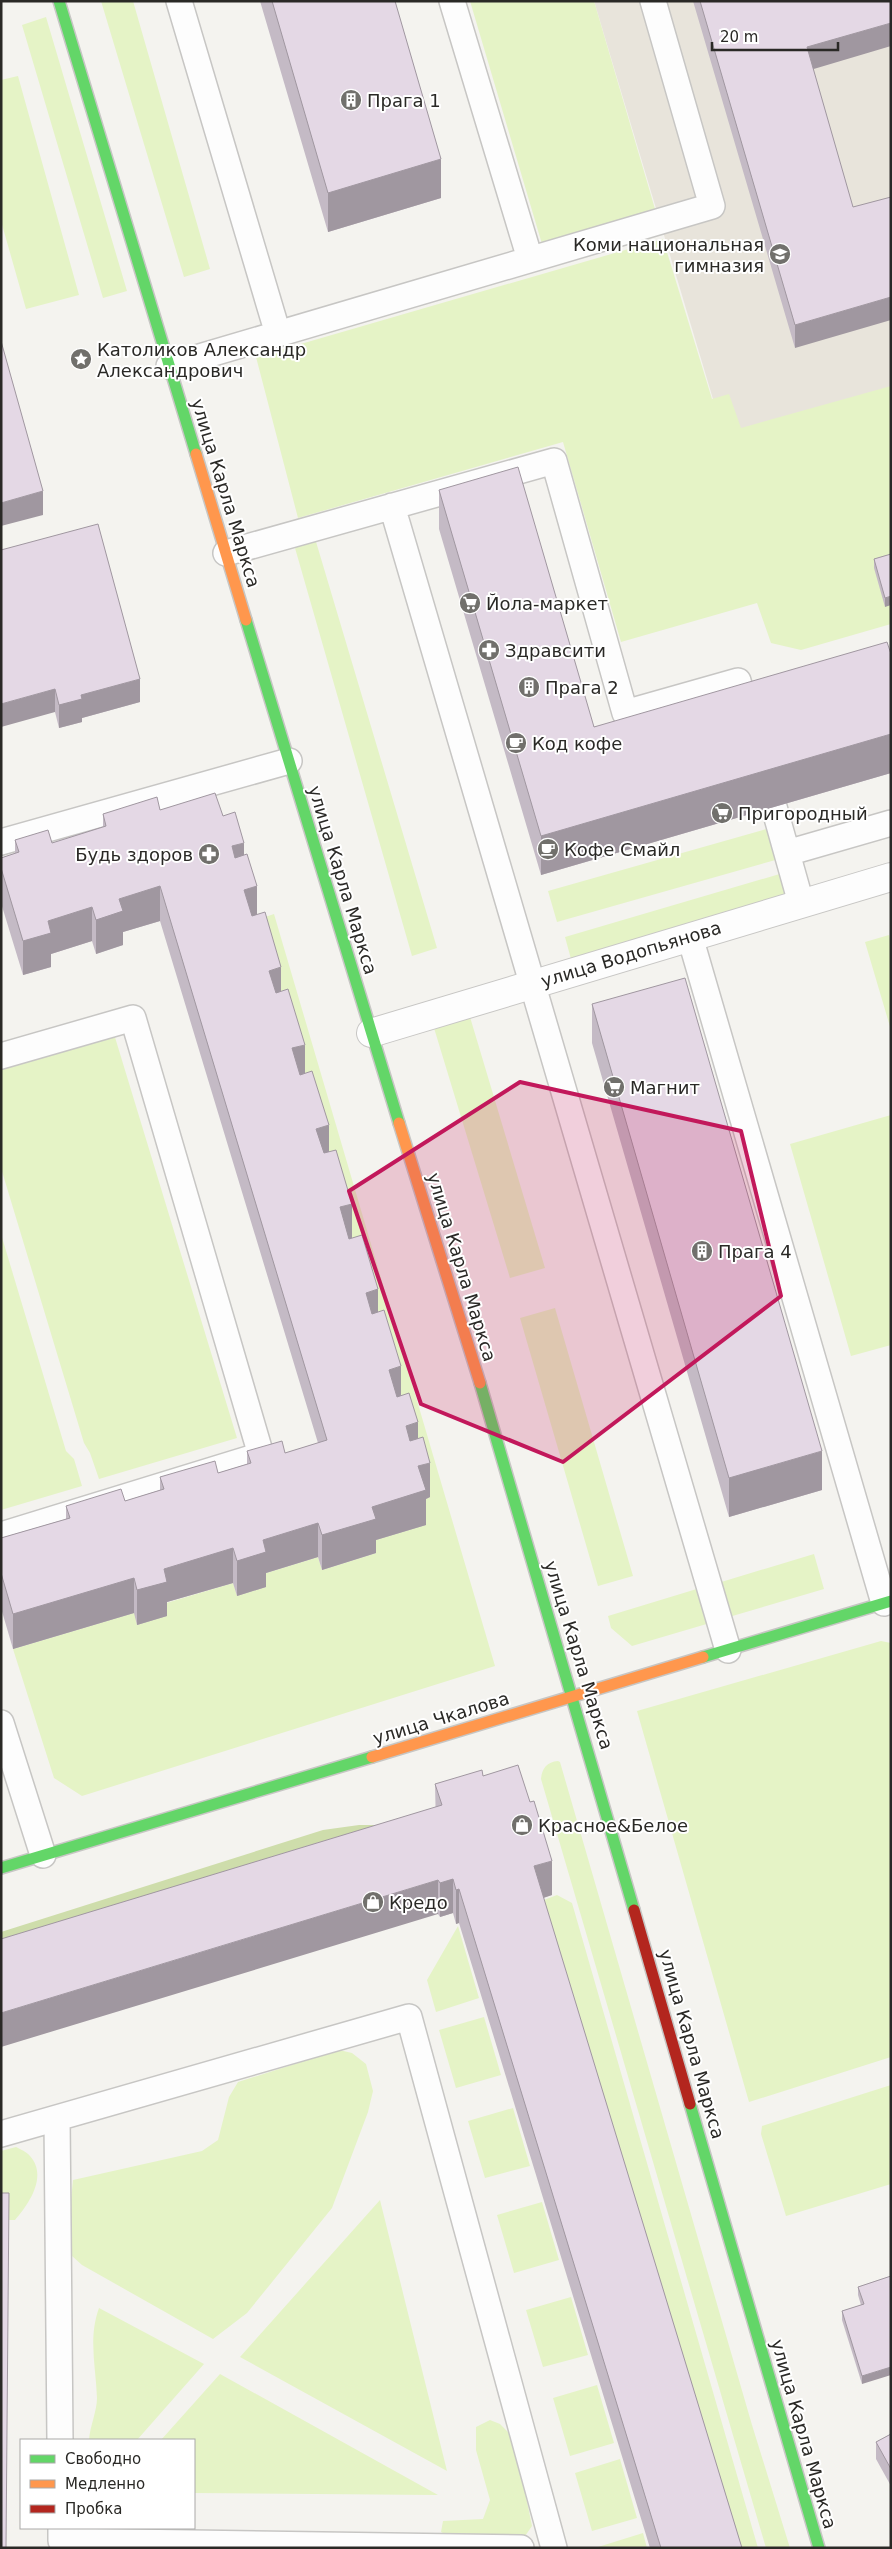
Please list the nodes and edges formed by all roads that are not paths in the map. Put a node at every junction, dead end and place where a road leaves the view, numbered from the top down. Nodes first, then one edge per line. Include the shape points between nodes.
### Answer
1 (59, 1) edge
2 (179, 1) edge
3 (452, 1) edge
4 (653, 1) edge
5 (530, 260) junction
6 (278, 334) junction
7 (169, 366) junction
8 (392, 506) junction
9 (226, 553) junction
10 (749, 721) edge
11 (289, 760) junction
12 (774, 807) edge
13 (891, 823) edge
14 (1, 842) edge
15 (787, 853) junction
16 (891, 877) edge
17 (801, 903) junction
18 (690, 937) junction
19 (532, 984) junction
20 (371, 1032) junction
21 (1, 1056) edge
22 (1, 1535) edge
23 (888, 1602) edge
24 (728, 1650) junction
25 (572, 1696) junction
26 (1, 1723) edge
27 (43, 1855) junction
28 (1, 1868) edge
29 (57, 2118) junction
30 (1, 2134) edge
31 (60, 2439) edge
32 (61, 2529) edge
33 (521, 2548) edge
34 (554, 2548) edge
35 (819, 2548) edge

1 - 7 street, улица Карла Маркса
2 - 6 lane
3 - 5 lane
4 - 5 lane via 712,206
5 - 6 lane
6 - 7 lane
7 - 9 street, улица Карла Маркса
8 - 9 lane
8 - 10 lane via 554,461 625,713 738,681
8 - 19 lane
9 - 11 street, улица Карла Маркса
11 - 14 lane
11 - 20 street, улица Карла Маркса
12 - 15 lane
13 - 15 lane
15 - 17 lane
16 - 17 street, улица Водопьянова
17 - 18 street, улица Водопьянова
18 - 19 street, улица Водопьянова
18 - 23 lane
19 - 20 street, улица Водопьянова
19 - 24 lane
20 - 25 street, улица Карла Маркса via 504,1461
21 - 22 lane via 133,1018 261,1455
23 - 24 street, улица Чкалова
24 - 25 street, улица Чкалова
25 - 27 street, улица Чкалова
25 - 35 street, улица Карла Маркса
26 - 27 lane
27 - 28 street, улица Чкалова
29 - 30 lane
29 - 31 lane
29 - 34 lane via 409,2017
32 - 33 lane via 61,2541

